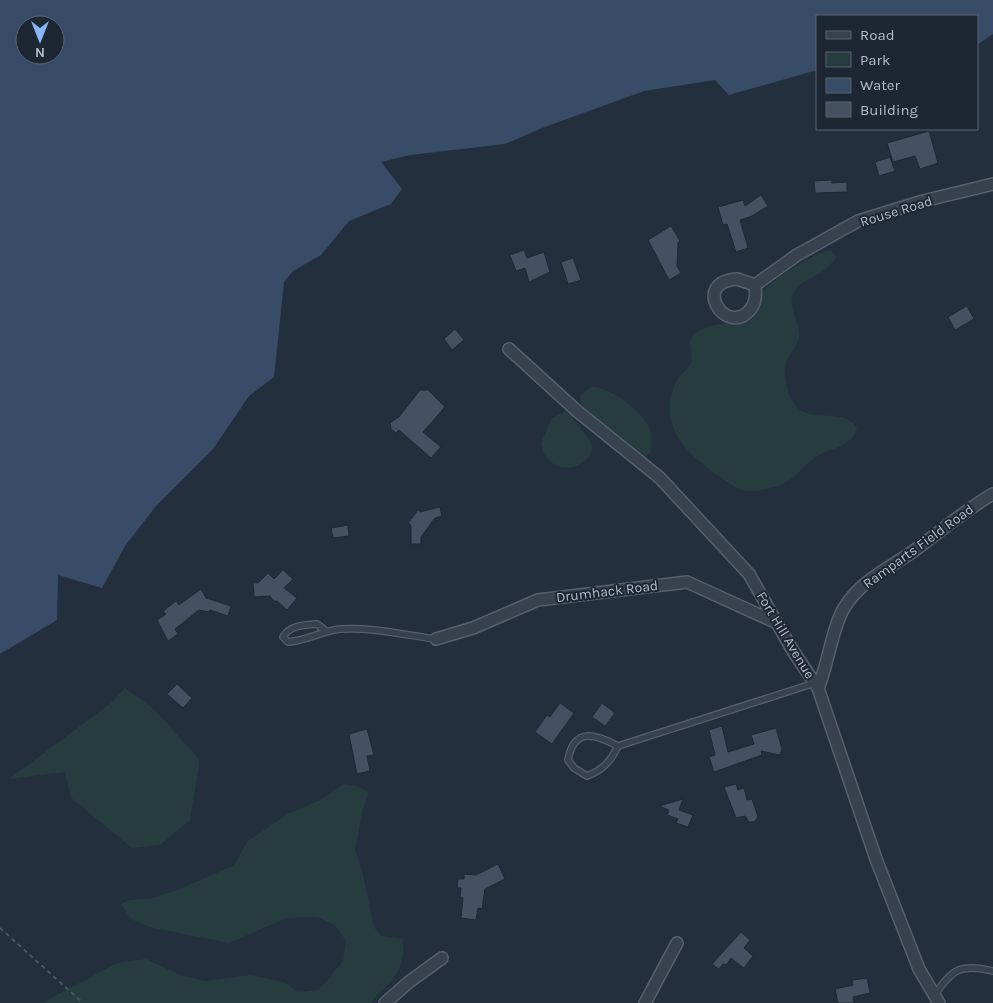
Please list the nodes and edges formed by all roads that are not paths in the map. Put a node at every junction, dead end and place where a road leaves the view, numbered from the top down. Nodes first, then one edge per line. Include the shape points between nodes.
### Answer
1 (993, 184) edge
2 (755, 285) dead end
3 (509, 350) dead end
4 (993, 494) edge
5 (777, 623) junction
6 (326, 631) junction
7 (436, 639) joint
8 (817, 686) junction
9 (618, 746) junction
10 (677, 943) dead end
11 (442, 958) dead end
12 (993, 971) edge
13 (936, 1000) edge
14 (385, 1003) edge
15 (645, 1003) edge

1 - 2 street, Rouse Road via 858,221 797,255
3 - 5 street, Fort Hill Avenue via 559,392 576,411 660,478 750,574
4 - 8 street, Ramparts Field Road via 873,578 853,596 843,610
5 - 7 street, Drumhack Road via 687,582 538,600 473,628
5 - 8 street, Fort Hill Avenue
6 - 6 lane via 317,624 304,625 291,629 284,637 288,642 294,642
6 - 7 lane via 365,630
8 - 9 lane
8 - 13 street, Fort Hill Avenue via 876,859 919,969
9 - 9 lane via 594,736 580,738 570,746 568,760 587,776 600,771
10 - 15 street
11 - 14 street
12 - 13 lane via 969,967 956,970 946,979

